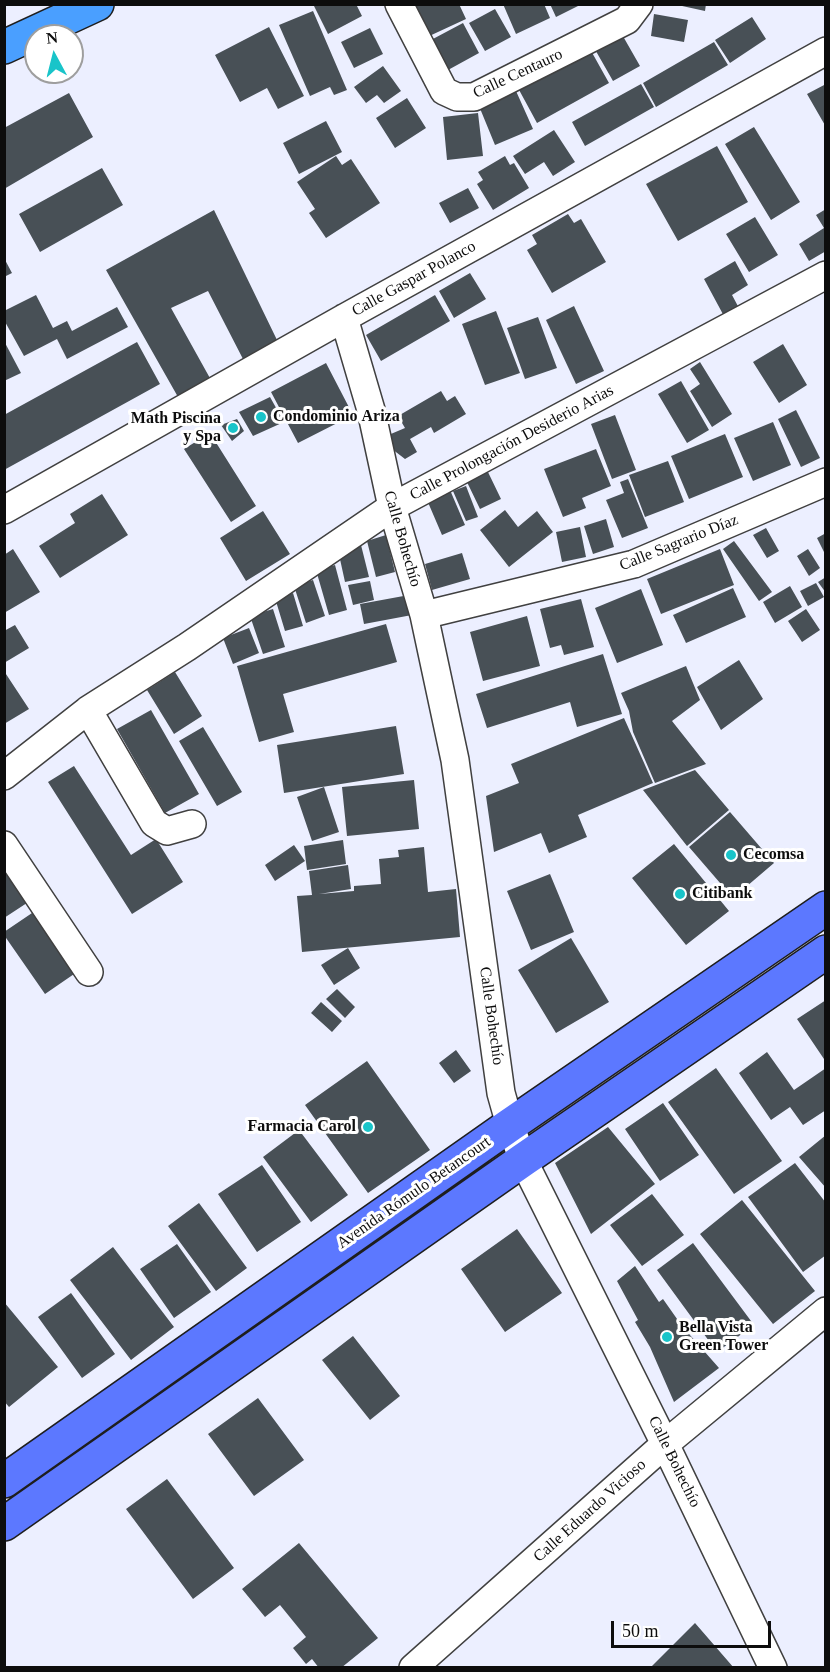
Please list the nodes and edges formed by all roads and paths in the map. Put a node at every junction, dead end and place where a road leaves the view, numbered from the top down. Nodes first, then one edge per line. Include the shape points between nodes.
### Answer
1 (97, 4) edge
2 (399, 4) edge
3 (639, 4) edge
4 (4, 47) edge
5 (825, 51) edge
6 (825, 275) edge
7 (344, 318) junction
8 (825, 482) edge
9 (392, 507) junction
10 (4, 510) edge
11 (424, 615) junction
12 (88, 710) junction
13 (4, 776) edge
14 (192, 824) dead end
15 (4, 845) edge
16 (825, 908) edge
17 (825, 952) edge
18 (89, 972) dead end
19 (510, 1125) junction
20 (523, 1160) junction
21 (825, 1311) edge
22 (665, 1444) junction
23 (4, 1481) edge
24 (4, 1524) edge
25 (413, 1668) edge
26 (773, 1668) edge

1 - 4 highway
2 - 3 street, Calle Centauro via 444,91 457,97 474,97 627,20
5 - 7 street, Calle Gaspar Polanco
6 - 9 street, Calle Prolongación Desiderio Arias
7 - 9 street, Calle Bohechío
7 - 10 street, Calle Gaspar Polanco
8 - 11 street, Calle Sagrario Díaz via 634,564
9 - 11 street, Calle Bohechío
9 - 12 street, Calle Prolongación Desiderio Arias
11 - 19 street, Calle Bohechío via 455,760 501,1093
12 - 13 street, Calle Prolongación Desiderio Arias
12 - 14 street via 154,823 167,831
15 - 18 street
16 - 19 main road, Avenida Rómulo Betancourt
17 - 20 main road
19 - 20 street, Calle Bohechío
19 - 23 main road, Avenida Rómulo Betancourt
20 - 22 street, Calle Bohechío
20 - 24 main road
21 - 22 street, Calle Eduardo Vicioso
22 - 25 street, Calle Eduardo Vicioso
22 - 26 street, Calle Bohechío

